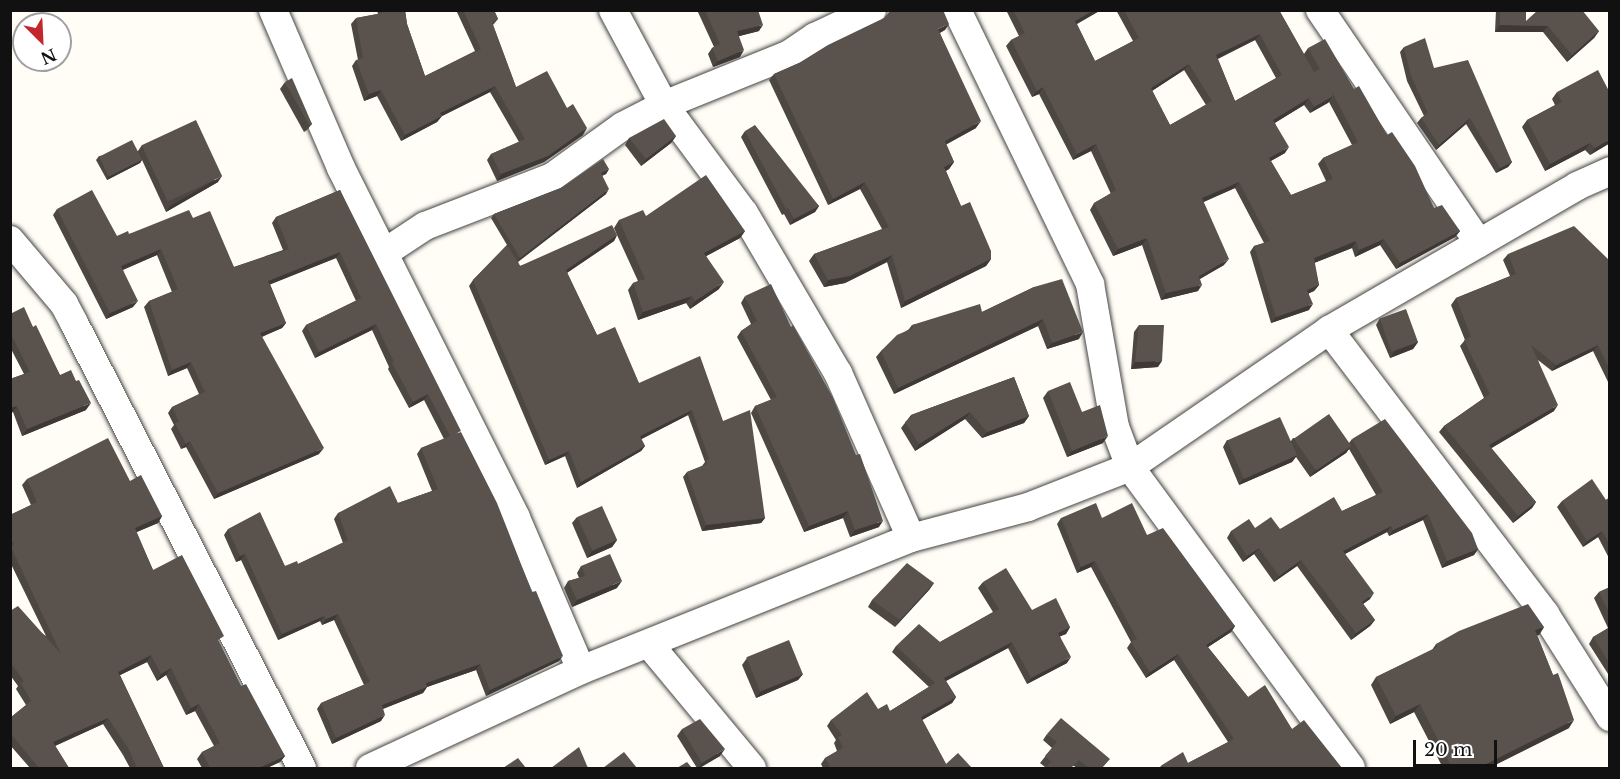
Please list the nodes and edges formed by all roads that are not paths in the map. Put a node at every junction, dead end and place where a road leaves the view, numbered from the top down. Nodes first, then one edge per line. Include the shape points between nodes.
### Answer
1 (273, 10) edge
2 (613, 10) edge
3 (872, 10) edge
4 (957, 10) edge
5 (1320, 10) edge
6 (664, 105) junction
7 (1610, 171) edge
8 (10, 240) edge
9 (1479, 243) junction
10 (384, 253) junction
11 (1329, 330) junction
12 (1131, 467) junction
13 (911, 538) junction
14 (649, 644) junction
15 (581, 670) junction
16 (1610, 717) edge
17 (302, 768) edge
18 (370, 768) edge
19 (752, 768) edge
20 (1352, 768) edge

1 - 10 street via 341,168
2 - 6 street
3 - 6 street via 815,37 788,56
4 - 12 street via 1090,284 1115,427
5 - 9 street
6 - 10 street via 623,126 552,177 425,226
6 - 13 street via 744,213 838,373
7 - 9 street
8 - 17 street via 64,304 75,323
9 - 11 street
10 - 15 street via 516,518
11 - 12 street
11 - 16 street via 1545,614
12 - 13 street via 1028,507
12 - 20 street
13 - 14 street
14 - 15 street
14 - 19 street
15 - 18 street

